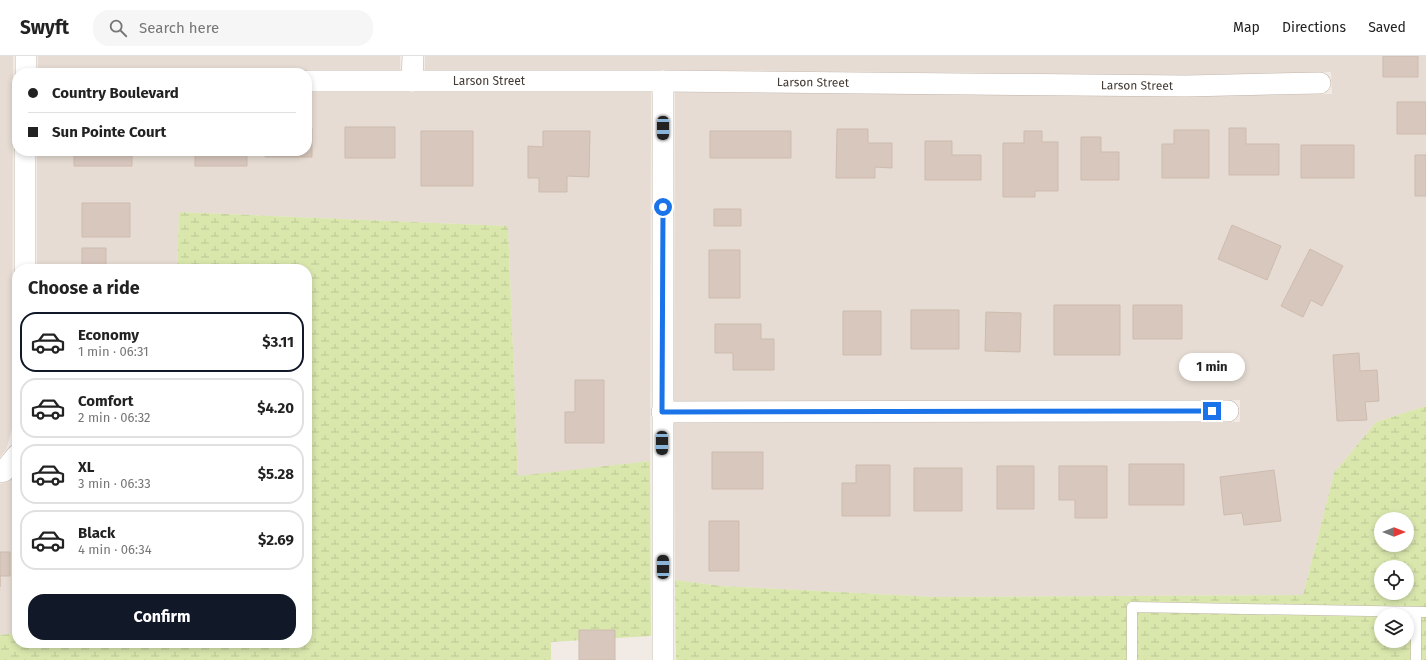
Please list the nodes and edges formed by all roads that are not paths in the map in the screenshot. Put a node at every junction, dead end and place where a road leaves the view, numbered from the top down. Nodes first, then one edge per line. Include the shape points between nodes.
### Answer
1 (26, 56) edge
2 (413, 56) edge
3 (26, 68) edge
4 (312, 81) edge
5 (412, 81) junction
6 (663, 81) junction
7 (1320, 83) dead end
8 (25, 156) edge
9 (25, 264) edge
10 (1228, 411) dead end
11 (662, 412) junction
12 (12, 461) edge
13 (0, 472) edge
14 (1421, 612) edge
15 (663, 660) edge
16 (1132, 660) edge
17 (1416, 660) edge

1 - 3 street
2 - 5 street
4 - 5 street, Larson Street
5 - 6 street, Larson Street
6 - 7 street, Larson Street via 1186,86
6 - 11 street
8 - 9 street
10 - 11 street
11 - 15 street
12 - 13 street
14 - 16 lane via 1132,607
14 - 17 lane

